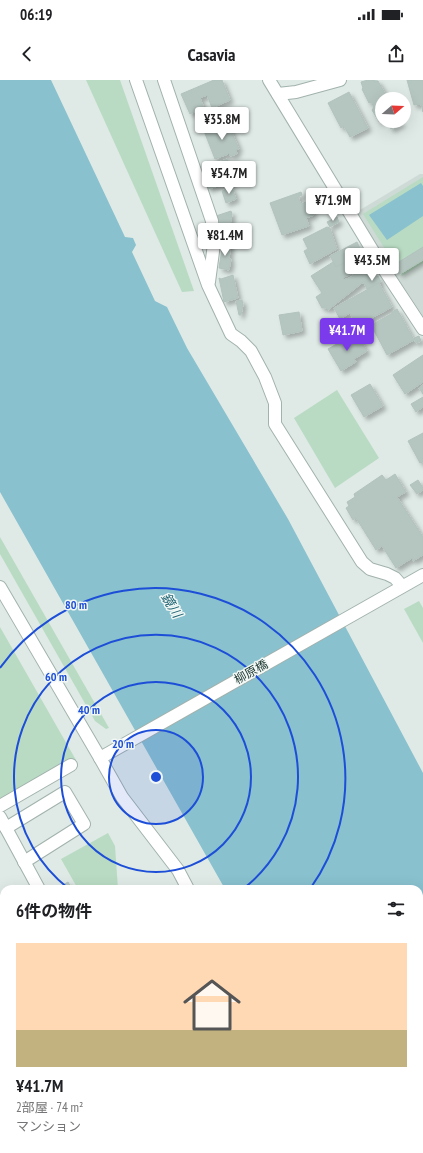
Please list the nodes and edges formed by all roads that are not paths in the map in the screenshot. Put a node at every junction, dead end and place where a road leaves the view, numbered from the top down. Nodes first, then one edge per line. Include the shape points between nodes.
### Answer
1 (136, 80) edge
2 (164, 80) edge
3 (269, 80) edge
4 (340, 80) edge
5 (278, 94) junction
6 (208, 285) junction
7 (423, 329) edge
8 (423, 575) edge
9 (402, 586) junction
10 (0, 587) edge
11 (100, 758) junction
12 (71, 765) dead end
13 (0, 806) edge
14 (0, 817) edge
15 (6, 828) junction
16 (24, 862) junction
17 (37, 885) edge
18 (186, 885) edge

1 - 6 street
2 - 6 street via 212,221 214,244
3 - 5 street
4 - 5 street via 296,92
5 - 7 street
6 - 9 street via 231,334 251,351 265,378 275,403 275,424 362,562 370,569 395,578
8 - 9 street, 柳原橋
9 - 11 street, 柳原橋
10 - 11 street
11 - 18 street via 122,797 178,870
12 - 13 street
14 - 15 street
15 - 16 street
15 - 16 street via 65,792 84,824
16 - 17 street

